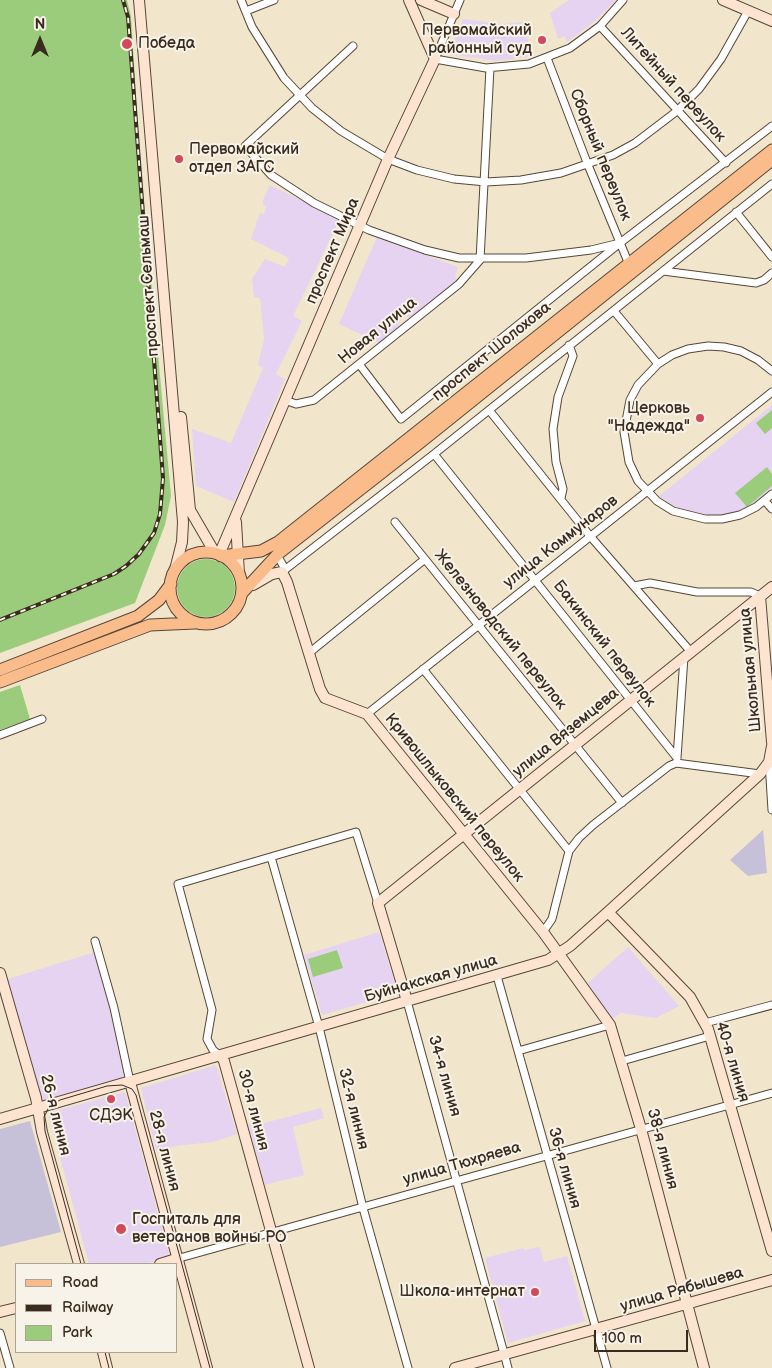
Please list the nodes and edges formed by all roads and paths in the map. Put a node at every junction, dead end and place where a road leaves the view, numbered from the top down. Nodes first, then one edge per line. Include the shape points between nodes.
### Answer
1 (139, 0) edge
2 (145, 0) edge
3 (242, 0) edge
4 (274, 0) edge
5 (409, 0) edge
6 (460, 0) edge
7 (624, 0) edge
8 (723, 0) edge
9 (424, 2) edge
10 (246, 11) junction
11 (748, 11) junction
12 (416, 14) junction
13 (454, 14) junction
14 (772, 21) edge
15 (600, 26) junction
16 (353, 46) dead end
17 (547, 58) junction
18 (435, 59) junction
19 (490, 68) junction
20 (299, 95) junction
21 (677, 111) junction
22 (772, 126) edge
23 (772, 150) edge
24 (388, 159) junction
25 (772, 160) edge
26 (726, 163) junction
27 (588, 165) junction
28 (486, 182) junction
29 (772, 184) edge
30 (736, 212) junction
31 (360, 226) junction
32 (620, 243) junction
33 (772, 257) edge
34 (480, 260) junction
35 (628, 262) junction
36 (663, 271) junction
37 (772, 274) edge
38 (614, 311) junction
39 (569, 345) junction
40 (359, 364) junction
41 (658, 364) junction
42 (772, 372) edge
43 (772, 392) edge
44 (285, 400) junction
45 (489, 410) junction
46 (434, 454) junction
47 (647, 491) junction
48 (772, 494) edge
49 (561, 498) junction
50 (765, 500) junction
51 (772, 508) edge
52 (236, 516) junction
53 (395, 522) dead end
54 (590, 536) junction
55 (277, 554) junction
56 (218, 555) junction
57 (237, 555) junction
58 (425, 559) junction
59 (175, 570) junction
60 (284, 571) junction
61 (239, 574) junction
62 (535, 579) junction
63 (171, 584) junction
64 (634, 586) junction
65 (772, 587) edge
66 (245, 589) junction
67 (760, 596) junction
68 (199, 623) junction
69 (478, 625) junction
70 (309, 654) junction
71 (687, 654) junction
72 (768, 658) edge
73 (423, 669) junction
74 (0, 670) edge
75 (0, 682) edge
76 (630, 701) junction
77 (366, 714) junction
78 (42, 719) dead end
79 (0, 735) edge
80 (772, 742) edge
81 (575, 745) junction
82 (772, 746) edge
83 (676, 761) junction
84 (769, 762) junction
85 (760, 774) junction
86 (520, 789) junction
87 (622, 803) junction
88 (772, 810) edge
89 (464, 836) junction
90 (569, 851) junction
91 (270, 858) junction
92 (378, 903) junction
93 (608, 912) junction
94 (543, 932) junction
95 (95, 941) dead end
96 (558, 953) junction
97 (0, 973) edge
98 (498, 976) junction
99 (407, 1001) junction
100 (772, 1005) edge
101 (705, 1023) junction
102 (610, 1025) junction
103 (319, 1027) junction
104 (710, 1036) junction
105 (518, 1051) junction
106 (221, 1056) junction
107 (622, 1061) junction
108 (130, 1082) junction
109 (772, 1092) edge
110 (730, 1104) junction
111 (37, 1108) junction
112 (0, 1119) edge
113 (641, 1129) junction
114 (546, 1155) junction
115 (457, 1180) junction
116 (363, 1208) junction
117 (270, 1233) junction
118 (772, 1251) edge
119 (176, 1259) junction
120 (79, 1263) edge
121 (163, 1263) edge
122 (177, 1263) edge
123 (178, 1266) edge
124 (772, 1280) edge
125 (687, 1304) junction
126 (15, 1308) edge
127 (0, 1312) edge
128 (596, 1330) junction
129 (0, 1333) edge
130 (103, 1353) edge
131 (505, 1354) junction
132 (10, 1368) edge
133 (107, 1368) edge
134 (207, 1368) edge
135 (309, 1368) edge
136 (408, 1368) edge
137 (455, 1368) edge
138 (508, 1368) edge
139 (606, 1368) edge
140 (704, 1368) edge

1 - 59 street, проспект Сельмаш via 183,522
2 - 56 street, проспект Сельмаш via 188,501 192,517
3 - 10 street
4 - 10 street
5 - 12 street
6 - 13 street, проспект Мира
7 - 15 street
8 - 11 street
9 - 12 street
9 - 13 street
10 - 20 street via 271,60
11 - 14 street
11 - 21 street via 699,90
12 - 18 street
13 - 18 street, проспект Мира
15 - 17 street via 576,44
15 - 21 street, Литейный переулок
16 - 20 street
17 - 19 street via 516,66
17 - 27 street, Сборный переулок
18 - 19 street
18 - 24 street, проспект Мира
19 - 28 street
20 - 24 street via 341,132
20 - 31 street via 245,146 270,175 314,203
21 - 26 street, Литейный переулок
21 - 27 street via 635,143
22 - 26 street
23 - 35 main road, проспект Шолохова
24 - 28 street via 434,175
24 - 31 street, проспект Мира
25 - 55 main road, проспект Шолохова
26 - 32 street
27 - 28 street via 542,177
27 - 32 street, Сборный переулок
28 - 34 street
29 - 30 street
30 - 33 street
30 - 36 street
31 - 34 street via 425,250
31 - 44 street, проспект Мира
32 - 34 street via 557,255
32 - 35 street, Сборный переулок
32 - 40 street via 401,419
34 - 40 street, Новая улица via 459,284
35 - 57 main road, проспект Шолохова via 278,542 260,551
36 - 37 street via 756,283
36 - 38 street
38 - 39 street
38 - 41 street
39 - 45 street
39 - 49 street via 573,356 558,396 553,429
40 - 44 street, Новая улица via 314,400 296,404
41 - 42 street via 688,349 724,347 741,351
41 - 47 street via 638,385 630,400 624,425 629,462
43 - 47 street, улица Коммунаров
44 - 52 street, проспект Мира
45 - 46 street
45 - 49 street
46 - 60 street
46 - 62 street, Бакинский переулок
47 - 50 street via 673,511 705,519 740,514
47 - 54 street, улица Коммунаров
48 - 50 street
49 - 54 street
50 - 51 street
52 - 56 street, проспект Мира
52 - 57 street, проспект Мира
53 - 58 street, Железноводский переулок
54 - 62 street, улица Коммунаров
54 - 64 street
55 - 60 street
55 - 66 main road, проспект Шолохова
56 - 57 main road, проспект Шолохова
56 - 59 main road via 193,555
56 - 61 main road via 229,561
57 - 61 street, проспект Мира
58 - 69 street, Железноводский переулок
58 - 70 street
59 - 63 main road
60 - 66 street
60 - 70 street, Кривошлыковский переулок
61 - 66 main road
62 - 69 street, улица Коммунаров
62 - 76 street, Бакинский переулок
63 - 68 main road via 176,608 185,617
63 - 74 main road via 160,600 138,616
64 - 67 street via 650,583 697,592 751,592
64 - 71 street
65 - 67 street, улица Вяземцева
66 - 68 main road via 235,609 225,618 210,624
67 - 71 street, улица Вяземцева
67 - 72 street, Школьная улица
68 - 75 main road via 150,625
69 - 73 street, улица Коммунаров
69 - 81 street, Железноводский переулок
70 - 77 street, Кривошлыковский переулок via 325,698
71 - 76 street, улица Вяземцева
71 - 83 street
72 - 80 street, Школьная улица
73 - 77 street, улица Коммунаров
73 - 86 street
76 - 81 street, улица Вяземцева
76 - 83 street, Бакинский переулок
77 - 89 street, Кривошлыковский переулок
78 - 79 street
81 - 86 street, улица Вяземцева
81 - 87 street, Железноводский переулок
82 - 84 street, Школьная улица
83 - 85 street
83 - 87 street
84 - 85 street, Буйнакская улица
84 - 88 street, Школьная улица
85 - 93 street, Буйнакская улица
86 - 89 street, улица Вяземцева
86 - 90 street
87 - 90 street via 579,838
89 - 92 street, улица Вяземцева
89 - 94 street, Кривошлыковский переулок
90 - 94 street via 552,919
91 - 92 street, 34-я линия via 356,832
91 - 103 street, 32-я линия
91 - 106 street, 30-я линия via 178,884 212,1010 207,1039
92 - 99 street, 34-я линия
93 - 96 street, Буйнакская улица
93 - 101 street, 40-я линия via 690,997
94 - 96 street, Кривошлыковский переулок
95 - 108 street, 28-я линия
96 - 98 street, Буйнакская улица via 548,960
96 - 102 street, 38-я линия
97 - 111 street, 26-я линия
98 - 99 street, Буйнакская улица
98 - 105 street, 36-я линия
99 - 103 street, Буйнакская улица
99 - 115 street, 34-я линия
100 - 101 street
101 - 104 street, 40-я линия
102 - 105 street
102 - 107 street, 38-я линия
103 - 106 street, Буйнакская улица
103 - 116 street, 32-я линия
104 - 107 street
104 - 110 street, 40-я линия
105 - 114 street, 36-я линия
106 - 108 street, Буйнакская улица
106 - 117 street, 30-я линия
107 - 113 street, 38-я линия
108 - 111 street, Буйнакская улица
108 - 119 street, 28-я линия
109 - 110 street, улица Тюхряева
110 - 113 street, улица Тюхряева
110 - 118 street, 40-я линия
111 - 112 street, Буйнакская улица
111 - 120 street, 26-я линия
113 - 114 street, улица Тюхряева
113 - 125 street, 38-я линия
114 - 115 street, улица Тюхряева
114 - 128 street, 36-я линия
115 - 116 street, улица Тюхряева
115 - 131 street, 34-я линия
116 - 117 street, улица Тюхряева
116 - 136 street, 32-я линия
117 - 119 street, улица Тюхряева
117 - 135 street, 30-я линия
119 - 121 street, улица Тюхряева
119 - 122 street, 28-я линия
123 - 134 street, 28-я линия
124 - 125 street, улица Рябышева
125 - 128 street, улица Рябышева
125 - 140 street, 38-я линия
126 - 127 street
128 - 131 street, улица Рябышева
128 - 139 street, 36-я линия
129 - 132 street
130 - 133 street
131 - 137 street, улица Рябышева
131 - 138 street, 34-я линия

